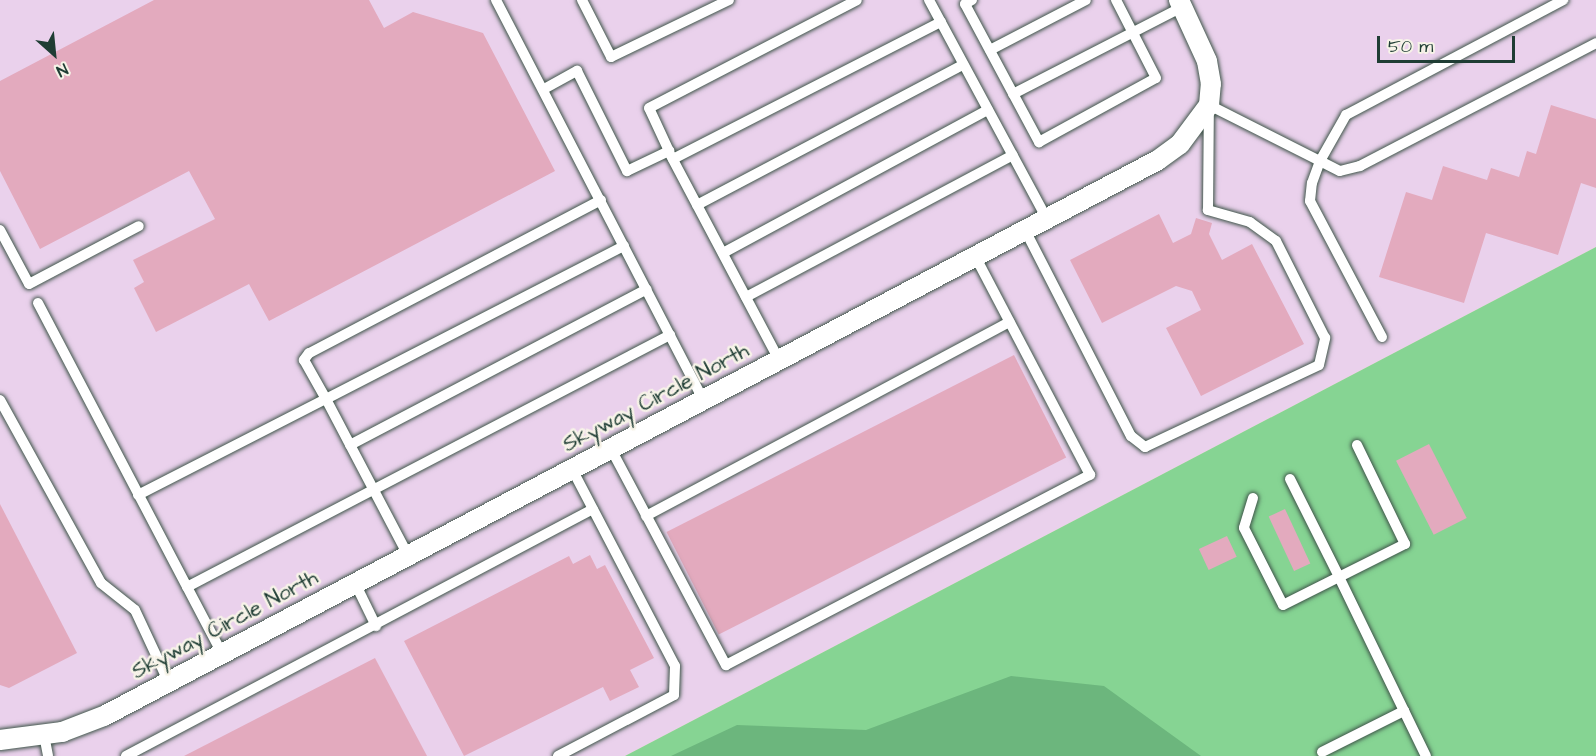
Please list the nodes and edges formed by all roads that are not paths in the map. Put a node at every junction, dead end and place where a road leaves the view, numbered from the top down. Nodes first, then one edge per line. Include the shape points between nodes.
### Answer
1 (496, 0) edge
2 (582, 0) edge
3 (729, 0) edge
4 (857, 0) edge
5 (929, 0) edge
6 (1086, 0) edge
7 (1116, 0) edge
8 (1563, 0) edge
9 (967, 1) edge
10 (1180, 3) edge
11 (941, 22) junction
12 (1132, 31) junction
13 (1596, 43) edge
14 (990, 50) junction
15 (963, 65) junction
16 (544, 89) junction
17 (1013, 94) junction
18 (1209, 105) junction
19 (988, 110) junction
20 (671, 155) junction
21 (1013, 155) junction
22 (1320, 160) junction
23 (601, 200) junction
24 (697, 205) junction
25 (1047, 219) junction
26 (139, 226) dead end
27 (0, 230) edge
28 (1025, 230) junction
29 (624, 246) junction
30 (723, 253) junction
31 (975, 256) junction
32 (646, 289) junction
33 (746, 297) junction
34 (38, 303) dead end
35 (1009, 321) junction
36 (670, 335) junction
37 (1382, 337) dead end
38 (780, 360) junction
39 (326, 399) junction
40 (0, 400) edge
41 (703, 400) junction
42 (350, 445) junction
43 (1357, 446) dead end
44 (611, 449) junction
45 (572, 469) junction
46 (1290, 479) dead end
47 (374, 490) junction
48 (138, 495) junction
49 (1253, 498) dead end
50 (593, 509) junction
51 (646, 516) junction
52 (408, 555) junction
53 (1339, 578) junction
54 (355, 583) junction
55 (187, 587) junction
56 (376, 626) junction
57 (222, 653) junction
58 (169, 683) junction
59 (1404, 711) junction
60 (44, 735) junction
61 (0, 740) edge
62 (1322, 752) dead end
63 (48, 756) edge
64 (126, 756) edge
65 (558, 756) edge
66 (1426, 756) edge

1 - 16 lane
2 - 3 lane via 611,57
4 - 20 lane via 649,108
5 - 11 lane
6 - 14 lane
7 - 12 lane
8 - 22 lane via 1346,115
9 - 14 lane
10 - 12 lane
10 - 18 street via 1207,61
11 - 15 lane
11 - 20 lane
12 - 17 lane
12 - 17 lane via 1156,78 1039,142
13 - 22 lane via 1360,166 1340,171
14 - 17 lane
15 - 19 lane
15 - 24 lane
16 - 20 lane via 577,71 627,171
16 - 23 lane
18 - 22 lane
18 - 25 street, Skyway Circle North via 1186,138 1158,160
18 - 28 lane via 1208,210 1250,222 1276,242 1325,338 1319,365 1145,447 1131,436
19 - 21 lane
19 - 30 lane
20 - 24 lane
21 - 25 lane
21 - 33 lane
22 - 37 lane via 1310,201
23 - 29 lane
23 - 39 lane via 309,353 304,360
24 - 30 lane
25 - 28 street, Skyway Circle North
26 - 27 lane via 29,284
28 - 31 street, Skyway Circle North
29 - 32 lane
29 - 39 lane
30 - 33 lane
31 - 35 lane
31 - 38 street, Skyway Circle North
32 - 36 lane
32 - 42 lane
33 - 38 lane
34 - 48 lane
35 - 51 lane
35 - 51 lane via 1090,475 726,665
36 - 41 lane
36 - 47 lane
38 - 41 street, Skyway Circle North
39 - 42 lane
39 - 48 lane
40 - 58 lane via 101,583 135,610
41 - 44 street, Skyway Circle North
42 - 47 lane
43 - 53 lane via 1405,544
44 - 45 street, Skyway Circle North
44 - 51 lane
45 - 50 lane
45 - 52 street, Skyway Circle North
46 - 53 lane
47 - 52 lane
47 - 55 lane
48 - 55 lane
49 - 53 lane via 1244,528 1283,605
50 - 56 lane
50 - 65 lane via 675,666 674,695
52 - 54 street, Skyway Circle North
53 - 59 lane
54 - 56 lane
54 - 57 street, Skyway Circle North
55 - 57 lane
56 - 64 lane
57 - 58 street, Skyway Circle North
58 - 60 street, Skyway Circle North via 104,716
59 - 62 lane
59 - 66 lane
60 - 61 street, Skyway Circle North
60 - 63 lane

